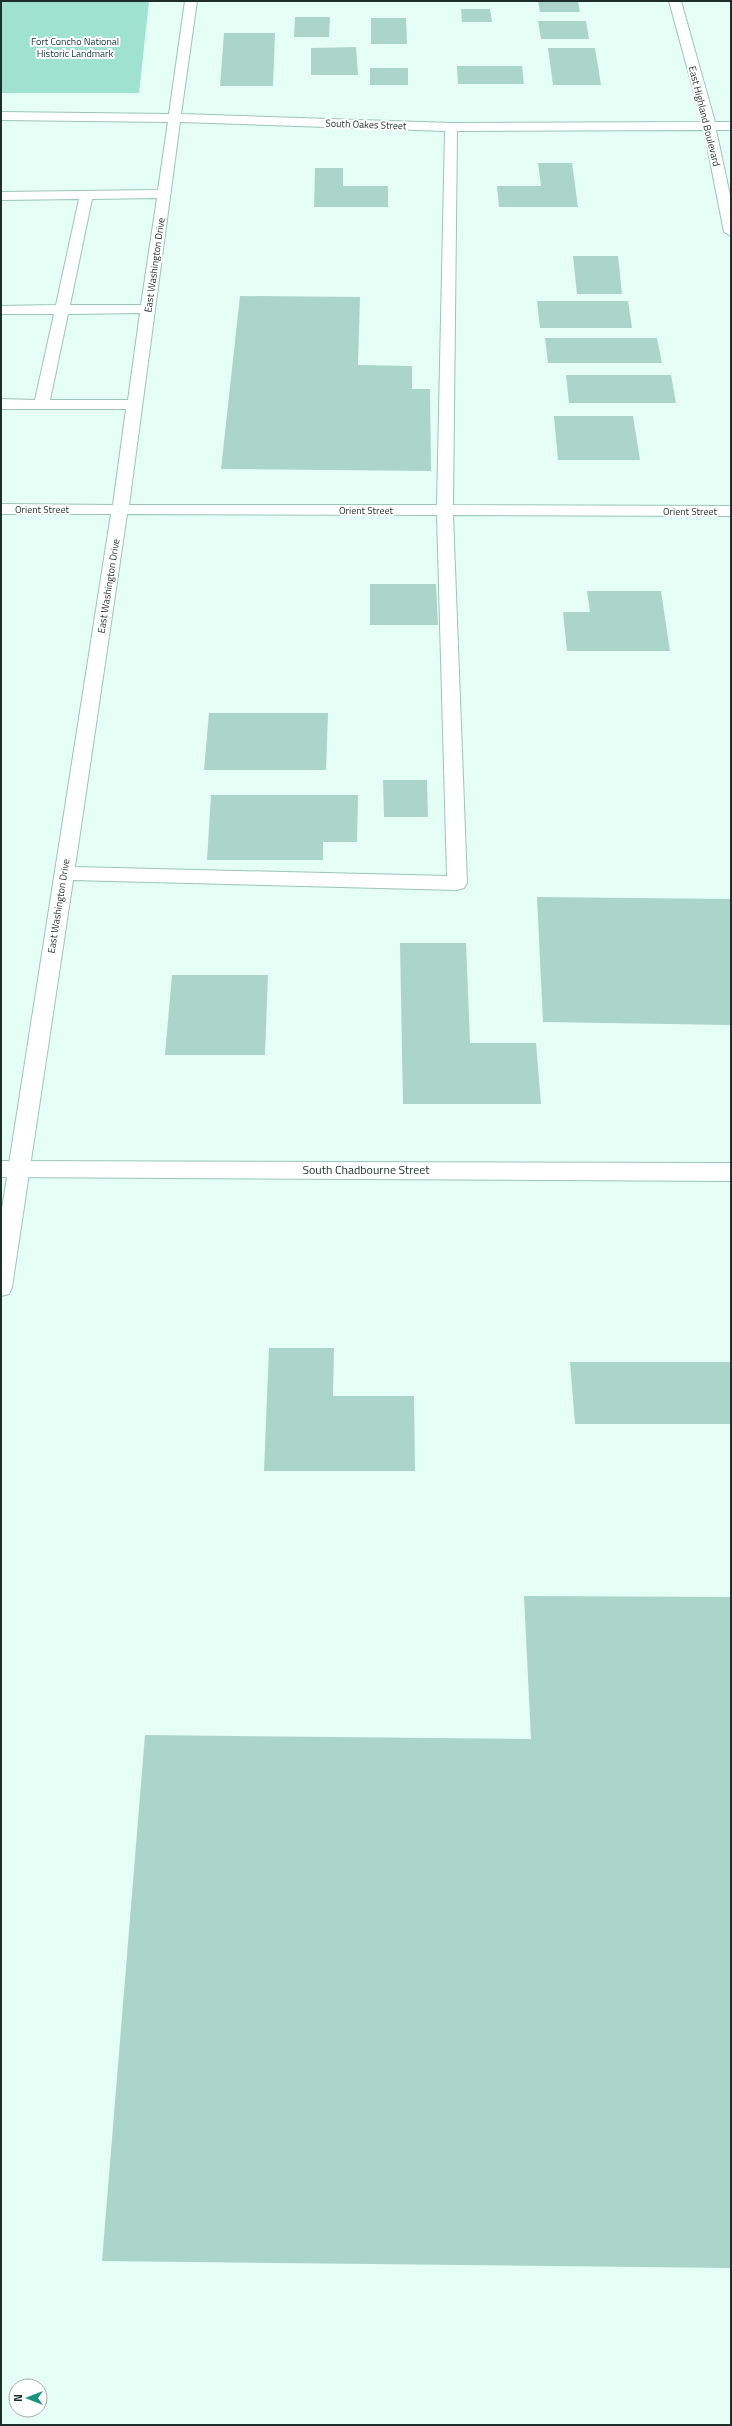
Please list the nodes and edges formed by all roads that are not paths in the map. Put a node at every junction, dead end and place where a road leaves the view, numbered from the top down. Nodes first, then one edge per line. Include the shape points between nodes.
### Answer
1 (190, 1) edge
2 (675, 1) edge
3 (1, 116) edge
4 (175, 118) junction
5 (709, 126) junction
6 (731, 126) edge
7 (451, 127) junction
8 (164, 194) junction
9 (86, 195) junction
10 (1, 196) edge
11 (731, 232) edge
12 (148, 309) junction
13 (1, 310) edge
14 (63, 310) junction
15 (1, 404) edge
16 (42, 404) junction
17 (134, 405) junction
18 (1, 509) edge
19 (120, 509) junction
20 (445, 510) junction
21 (731, 511) edge
22 (63, 873) junction
23 (10, 1169) edge
24 (731, 1172) edge
25 (1, 1287) edge

1 - 4 street, East Washington Drive
2 - 5 street, East Highland Boulevard
3 - 4 street, South Oakes Street
4 - 7 street, South Oakes Street
4 - 8 street, East Washington Drive
5 - 6 street, South Oakes Street
5 - 7 street, South Oakes Street
5 - 11 street, East Highland Boulevard
7 - 20 street
8 - 9 street
8 - 12 street, East Washington Drive
9 - 10 street
9 - 14 street
12 - 14 street
12 - 17 street, East Washington Drive
13 - 14 street
14 - 16 street
15 - 16 street
16 - 17 street
17 - 19 street, East Washington Drive
18 - 19 street, Orient Street
19 - 20 street, Orient Street
19 - 22 street, East Washington Drive
20 - 21 street, Orient Street
20 - 22 street via 457,883
22 - 23 street, East Washington Drive
23 - 24 street, South Chadbourne Street
23 - 25 street, East Washington Drive

